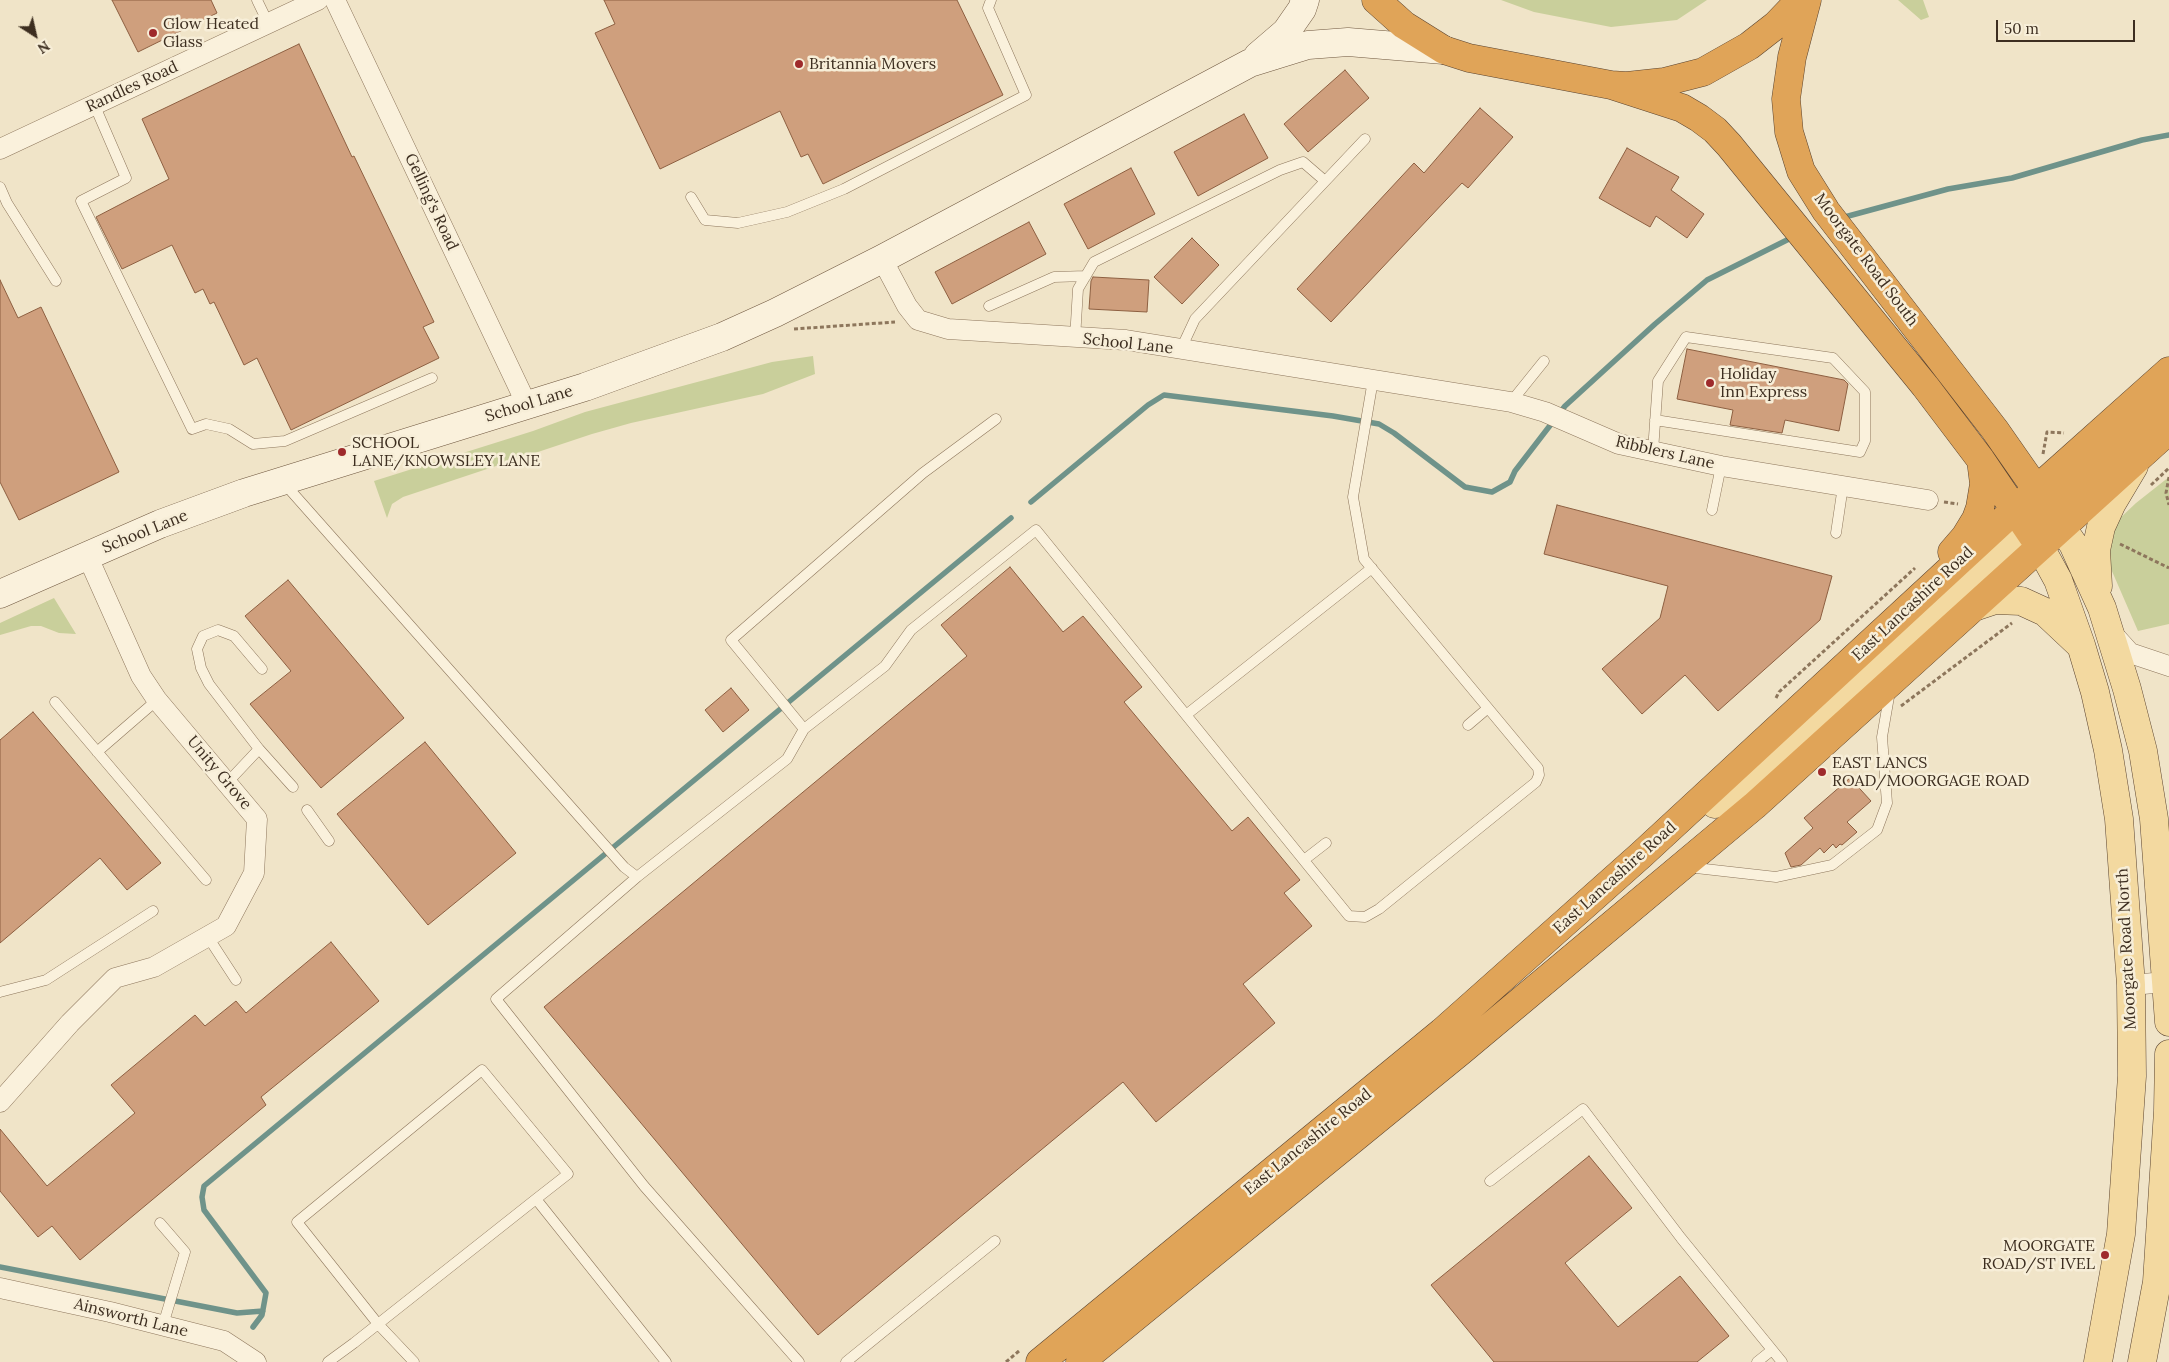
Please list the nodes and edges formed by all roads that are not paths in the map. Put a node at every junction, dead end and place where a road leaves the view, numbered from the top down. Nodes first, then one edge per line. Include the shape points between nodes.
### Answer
1 (257, 0) edge
2 (318, 0) edge
3 (335, 0) edge
4 (991, 0) edge
5 (1305, 0) edge
6 (1376, 0) edge
7 (1800, 0) edge
8 (1807, 0) edge
9 (269, 25) junction
10 (1444, 50) junction
11 (1250, 63) junction
12 (1611, 85) junction
13 (94, 104) junction
14 (1365, 139) dead end
15 (0, 149) edge
16 (1325, 181) junction
17 (0, 186) edge
18 (691, 197) dead end
19 (882, 259) junction
20 (1086, 276) junction
21 (56, 281) dead end
22 (989, 306) dead end
23 (1075, 339) junction
24 (1181, 349) junction
25 (1544, 361) dead end
26 (2169, 371) edge
27 (432, 378) dead end
28 (1373, 380) junction
29 (1408, 386) joint
30 (1511, 402) junction
31 (2169, 402) edge
32 (527, 405) junction
33 (996, 419) dead end
34 (1655, 420) junction
35 (2169, 430) edge
36 (1653, 451) junction
37 (2139, 458) junction
38 (1981, 460) junction
39 (1721, 466) junction
40 (282, 481) junction
41 (1843, 486) junction
42 (1928, 500) dead end
43 (2050, 508) junction
44 (1712, 510) dead end
45 (2028, 529) junction
46 (1836, 533) dead end
47 (87, 555) junction
48 (1372, 568) junction
49 (0, 594) edge
50 (1977, 606) junction
51 (2106, 619) junction
52 (2081, 645) junction
53 (2169, 666) edge
54 (262, 670) dead end
55 (1892, 683) junction
56 (157, 700) junction
57 (55, 702) dead end
58 (1805, 704) junction
59 (1488, 708) junction
60 (1186, 715) junction
61 (1468, 725) dead end
62 (804, 729) junction
63 (259, 749) junction
64 (98, 752) junction
65 (227, 783) junction
66 (293, 786) dead end
67 (307, 810) dead end
68 (329, 841) dead end
69 (1326, 843) dead end
70 (1642, 855) junction
71 (1304, 860) junction
72 (1681, 867) junction
73 (637, 877) junction
74 (206, 880) dead end
75 (153, 911) dead end
76 (208, 937) junction
77 (236, 980) dead end
78 (2168, 980) edge
79 (2131, 985) junction
80 (0, 992) edge
81 (2169, 1022) edge
82 (2169, 1054) edge
83 (1, 1100) edge
84 (1490, 1181) dead end
85 (536, 1199) junction
86 (160, 1223) dead end
87 (995, 1241) dead end
88 (0, 1288) edge
89 (164, 1320) junction
90 (378, 1324) junction
91 (1772, 1350) junction
92 (1031, 1356) edge
93 (256, 1362) edge
94 (328, 1362) edge
95 (414, 1362) edge
96 (666, 1362) edge
97 (799, 1362) edge
98 (846, 1362) edge
99 (1080, 1362) edge
100 (1757, 1362) edge
101 (1782, 1362) edge
102 (2098, 1362) edge
103 (2142, 1362) edge

1 - 9 lane
2 - 9 street, Randles Road
3 - 32 street, Gelling's Road
4 - 18 lane via 988,8 1026,95 844,189 787,212 738,223 705,220
5 - 11 main road, School Lane via 1302,10 1286,32
6 - 10 highway via 1404,25
7 - 12 highway via 1749,46 1703,72 1664,82
8 - 43 highway, Moorgate Road South via 1792,57 1786,99 1789,132 1801,171 1834,221 1995,430
9 - 13 street, Randles Road
10 - 11 main road, School Lane via 1340,43 1308,45
10 - 12 highway via 1469,58
11 - 19 main road, School Lane
12 - 38 highway, Moorgate Road South via 1659,99 1699,118 1715,130 1925,386
13 - 15 street, Randles Road
13 - 27 lane via 126,178 81,201 192,429 206,424 229,429 253,444 285,442
14 - 16 lane
16 - 20 lane via 1303,162 1280,170 1094,262
16 - 24 lane via 1194,318
17 - 21 lane via 7,203
19 - 23 street, School Lane via 918,320 948,330
19 - 32 main road, School Lane via 722,337
20 - 22 lane via 1054,277
20 - 23 lane via 1078,289
23 - 24 street, School Lane via 1126,340
24 - 28 street, School Lane
25 - 30 lane
26 - 43 highway, East Lancashire Road
28 - 29 street, School Lane
28 - 48 lane via 1353,497 1364,559
29 - 30 street, Ribblers Lane
30 - 36 street, Ribblers Lane via 1545,412 1619,444
31 - 43 highway
32 - 40 main road, School Lane
33 - 62 lane via 923,473 731,640
34 - 34 lane via 1658,381 1686,337 1833,358 1865,392 1865,441 1860,452
34 - 36 lane
35 - 37 highway, East Lancashire Road
36 - 39 street, Ribblers Lane
37 - 43 highway, East Lancashire Road
37 - 51 main road via 2112,503 2101,527 2096,550
38 - 45 highway, Moorgate Road South
38 - 58 highway via 1984,484 1981,503 1965,537 1831,666
39 - 41 street, Ribblers Lane
39 - 44 lane
40 - 47 main road, School Lane via 160,524
40 - 73 lane
41 - 42 street, Ribblers Lane
41 - 46 lane
43 - 45 highway, East Lancashire Road
43 - 45 highway, East Lancashire Road
43 - 51 main road via 2073,544
45 - 50 highway, East Lancashire Road
45 - 52 main road, Moorgate Road North via 2058,580
45 - 58 highway, East Lancashire Road
45 - 70 main road via 1688,828
47 - 49 main road, School Lane
47 - 56 street, Unity Grove via 141,676
48 - 59 lane
48 - 60 lane
50 - 52 main road via 1995,600 2011,600 2034,606
50 - 55 highway, East Lancashire Road
51 - 53 street via 2130,653
51 - 78 main road via 2143,752 2154,819
52 - 79 main road, Moorgate Road North via 2108,750 2119,819
54 - 63 lane via 234,636 218,630 202,636 198,649 201,668 209,684
55 - 72 highway, East Lancashire Road
55 - 72 lane via 1882,737 1887,803 1877,830 1832,865 1776,877
56 - 64 lane
56 - 65 street, Unity Grove
57 - 64 lane
58 - 70 highway, East Lancashire Road
59 - 61 lane
59 - 71 lane via 1538,768 1536,782 1365,917 1349,916
60 - 62 lane via 1036,530 910,630 885,666
60 - 71 lane
62 - 73 lane via 788,759
63 - 65 lane
63 - 66 lane
64 - 74 lane
65 - 76 street, Unity Grove via 257,819 254,873 226,926
67 - 68 lane
69 - 71 lane
70 - 92 highway, East Lancashire Road via 1442,1032
72 - 99 highway, East Lancashire Road
73 - 97 lane via 496,999 644,1186
75 - 80 lane via 46,980
76 - 77 lane
76 - 83 street, Unity Grove via 154,968 115,978
78 - 79 street
78 - 81 main road
79 - 102 main road, Moorgate Road North via 2132,1076 2121,1234
82 - 103 main road via 2157,1282
84 - 91 lane via 1583,1109
85 - 90 lane
85 - 90 lane via 568,1174 482,1070 297,1222
85 - 96 lane
86 - 89 lane via 185,1252
87 - 98 lane
88 - 89 street, Ainsworth Lane
89 - 93 street, Ainsworth Lane via 224,1340
90 - 94 lane
90 - 95 lane
91 - 100 lane
91 - 101 lane

